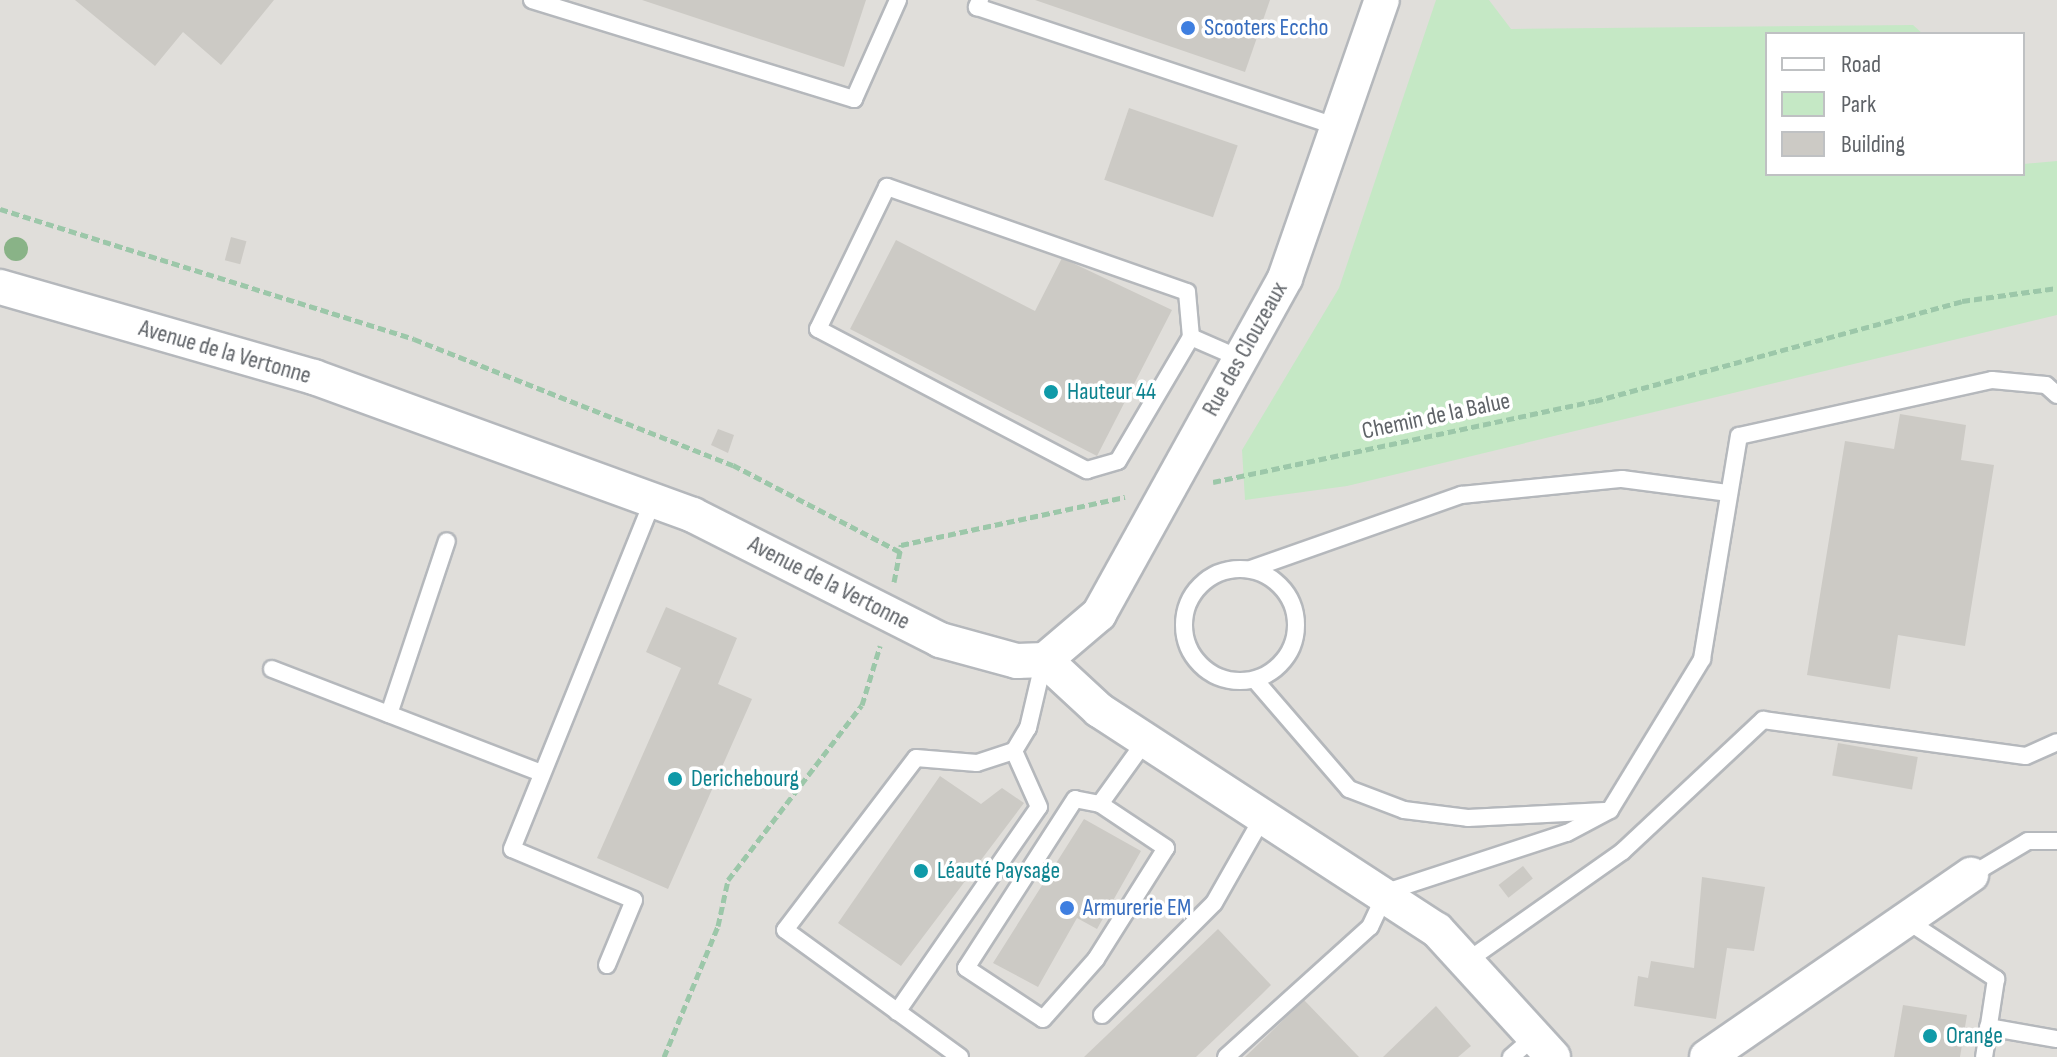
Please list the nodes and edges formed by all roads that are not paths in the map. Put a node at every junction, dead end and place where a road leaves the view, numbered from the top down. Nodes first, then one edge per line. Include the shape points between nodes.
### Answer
1 (532, 0) edge
2 (898, 0) edge
3 (980, 0) edge
4 (1382, 0) edge
5 (1340, 128) junction
6 (0, 287) edge
7 (1191, 337) junction
8 (1239, 358) junction
9 (2057, 395) edge
10 (1729, 493) junction
11 (653, 500) junction
12 (447, 541) dead end
13 (1251, 569) junction
14 (1045, 660) junction
15 (272, 669) dead end
16 (1255, 680) junction
17 (389, 714) junction
18 (1146, 740) junction
19 (2057, 742) edge
20 (1014, 751) junction
21 (542, 773) junction
22 (1100, 804) junction
23 (1610, 810) junction
24 (1264, 815) junction
25 (2057, 841) edge
26 (1971, 875) joint
27 (1386, 892) junction
28 (1906, 920) junction
29 (1470, 959) junction
30 (607, 965) dead end
31 (897, 1012) junction
32 (1102, 1015) dead end
33 (1988, 1027) junction
34 (2057, 1039) edge
35 (1533, 1050) edge
36 (960, 1057) edge
37 (1226, 1057) edge
38 (1707, 1057) edge
39 (1984, 1057) edge

1 - 2 lane via 854,99
3 - 5 lane via 977,7
4 - 5 street, Rue des Clouzeaux
5 - 8 street, Rue des Clouzeaux via 1285,278
6 - 11 street, Avenue de la Vertonne via 314,377
7 - 7 lane via 1118,461 1087,470 818,329 887,187 1187,292
7 - 8 lane
8 - 14 street, Rue des Clouzeaux via 1099,614
9 - 10 lane via 2046,385 1992,380 1739,436
10 - 13 lane via 1622,479 1461,495
10 - 23 lane via 1702,659
11 - 14 street, Avenue de la Vertonne via 976,653
11 - 21 lane
12 - 17 lane
13 - 16 lane via 1290,599 1297,623 1293,648
13 - 16 lane via 1225,570 1203,582 1188,603 1183,628 1190,652 1206,671
14 - 18 street
14 - 20 lane via 1028,728
15 - 17 lane
16 - 23 lane via 1349,789 1404,810 1468,818
17 - 21 lane
18 - 22 lane
18 - 24 street
19 - 29 lane via 2026,756 1763,720 1623,851
20 - 31 lane via 1039,807
20 - 31 lane via 977,763 916,758 785,930
21 - 30 lane via 512,849 634,900
22 - 22 lane via 1166,848 1096,959 1043,1019 966,968 1075,799
23 - 27 lane via 1567,833
24 - 27 street
24 - 32 lane via 1214,903
25 - 26 lane via 2028,841
26 - 28 street
27 - 29 street
27 - 37 lane via 1370,927
28 - 33 lane via 1996,979
28 - 38 street
29 - 35 street
31 - 36 lane
33 - 34 lane
33 - 39 lane

